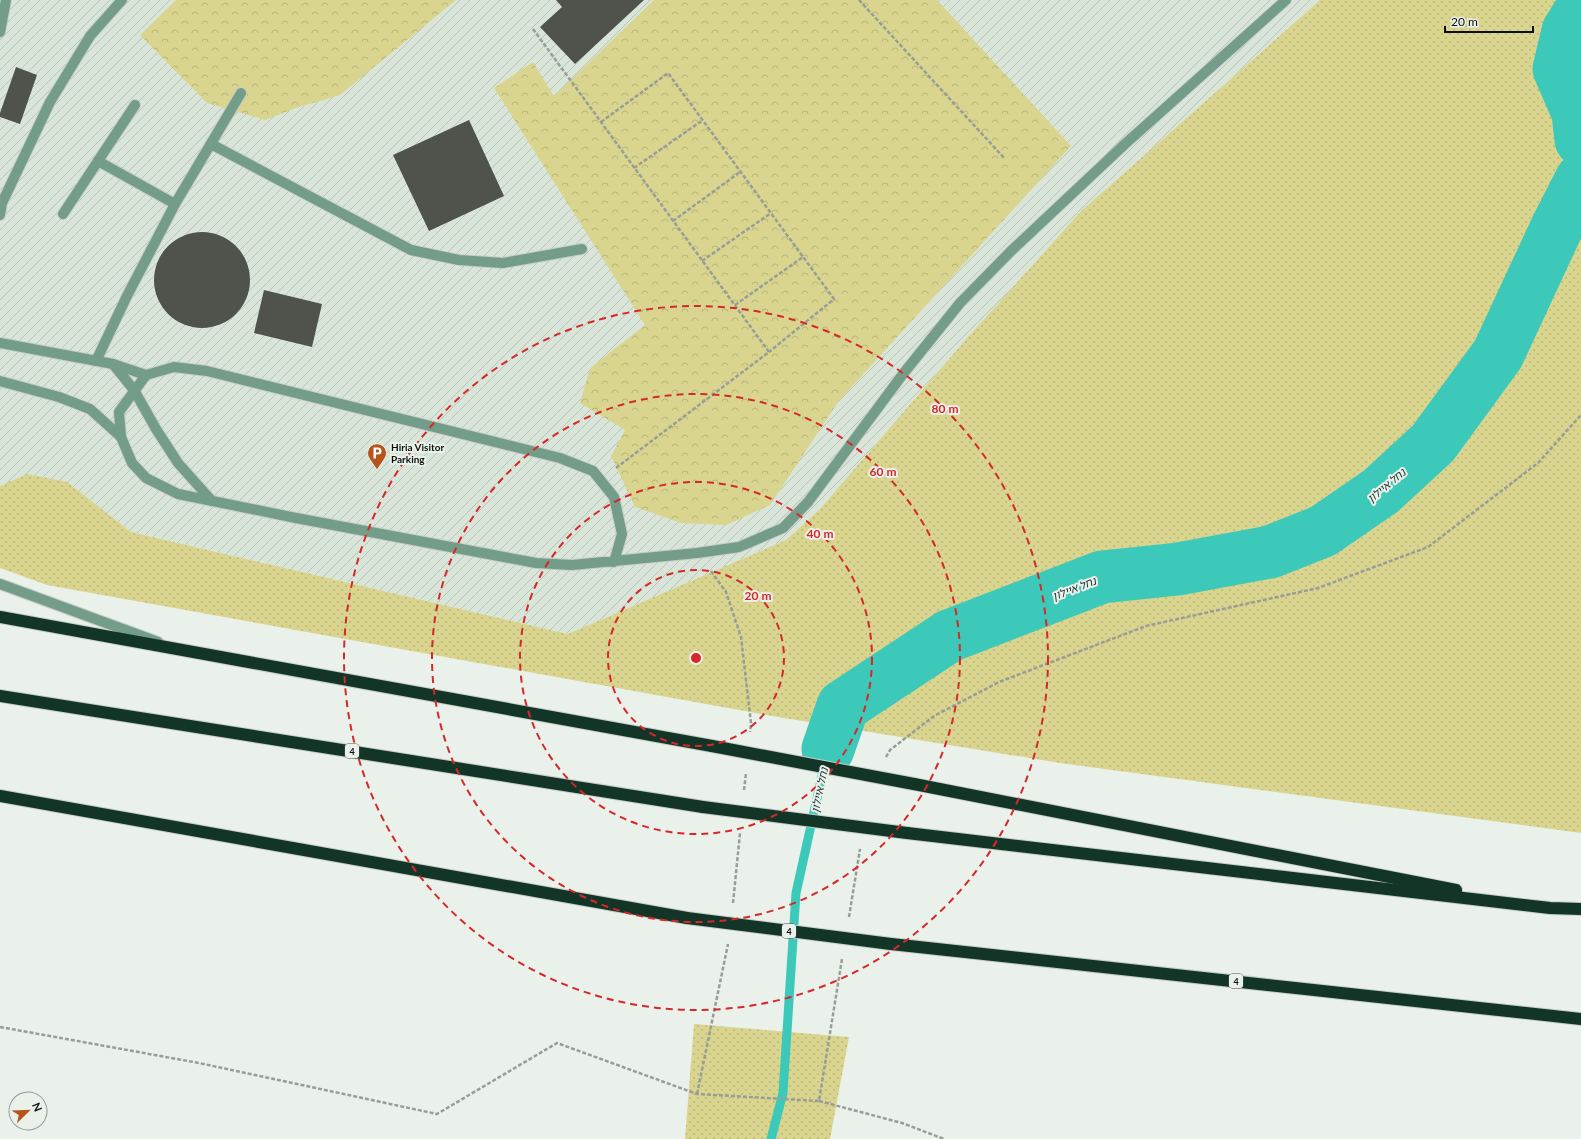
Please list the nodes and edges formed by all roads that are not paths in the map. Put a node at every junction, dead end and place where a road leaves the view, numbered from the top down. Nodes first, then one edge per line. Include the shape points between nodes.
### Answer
1 (6, 0) edge
2 (122, 0) edge
3 (1286, 0) edge
4 (0, 32) edge
5 (241, 92) dead end
6 (135, 105) dead end
7 (211, 144) junction
8 (98, 161) junction
9 (175, 204) junction
10 (63, 214) dead end
11 (0, 215) edge
12 (582, 249) dead end
13 (0, 343) edge
14 (96, 361) junction
15 (113, 364) junction
16 (146, 375) junction
17 (0, 382) edge
18 (134, 390) junction
19 (121, 437) junction
20 (212, 501) junction
21 (614, 562) junction
22 (0, 584) edge
23 (0, 616) edge
24 (171, 646) junction
25 (0, 696) edge
26 (0, 796) edge
27 (1550, 908) junction
28 (1581, 909) edge
29 (1581, 1020) edge

1 - 4 street
2 - 11 street via 90,36 50,102 2,204
3 - 21 street via 1113,155 960,303 903,374 808,502 783,528 739,547
5 - 7 street
6 - 8 street
7 - 9 street
7 - 12 street via 411,250 459,260 503,263
8 - 9 street
8 - 10 street
9 - 14 street
13 - 14 street
14 - 15 street
15 - 16 street
15 - 18 street
16 - 18 street
16 - 21 street via 174,367 207,371 560,458 593,471 614,497 622,534
17 - 19 street via 59,397 90,409
18 - 19 street via 119,412
18 - 20 street via 178,463
19 - 20 street via 132,463 146,478 178,494
20 - 21 street via 536,563 572,565
22 - 24 street
23 - 24 highway
24 - 27 highway, bridge via 914,784
25 - 27 highway, 4, bridge via 703,807
26 - 29 highway, 4, bridge via 687,918 891,944
27 - 28 highway, 4

